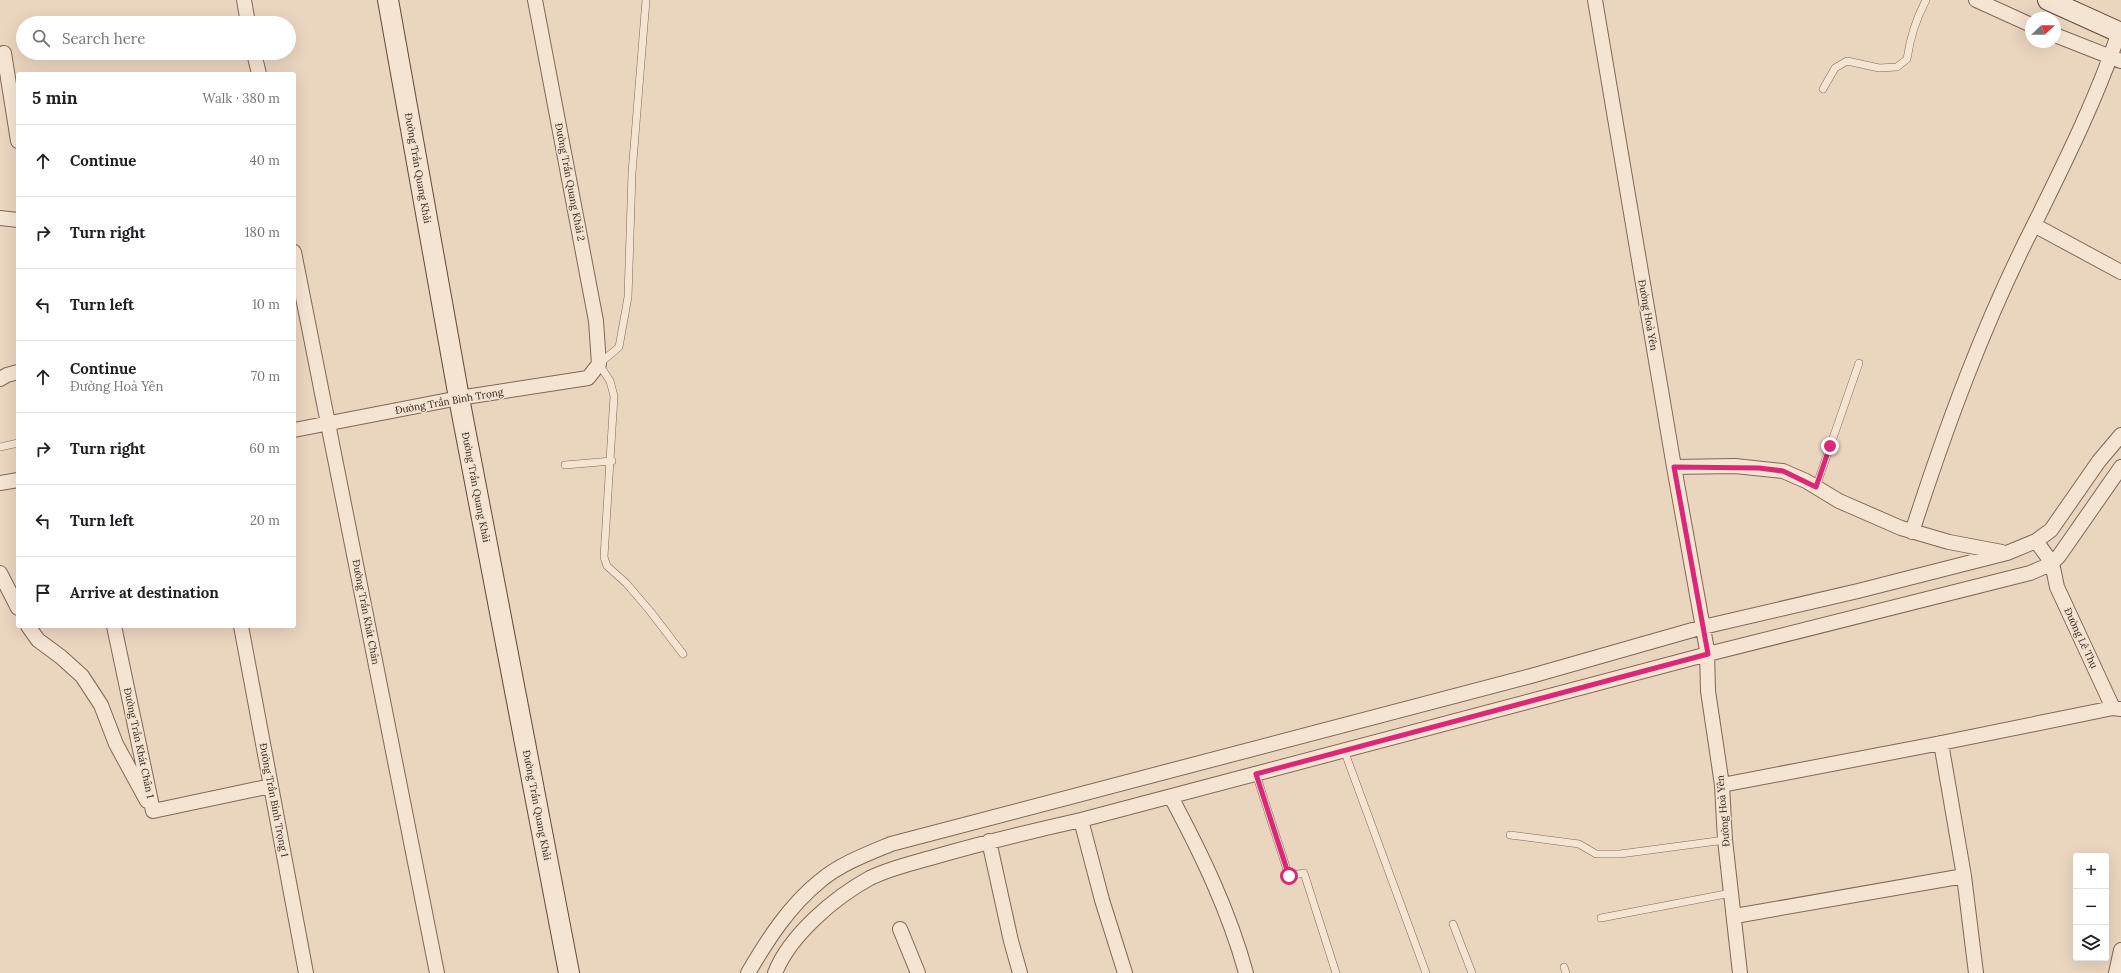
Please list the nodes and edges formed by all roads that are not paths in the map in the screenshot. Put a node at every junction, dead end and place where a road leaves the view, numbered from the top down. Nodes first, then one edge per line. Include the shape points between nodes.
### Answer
1 (244, 0) edge
2 (388, 0) edge
3 (535, 0) edge
4 (646, 0) edge
5 (1595, 0) edge
6 (1926, 0) edge
7 (1976, 0) edge
8 (2048, 0) edge
9 (247, 16) edge
10 (2025, 22) edge
11 (2120, 32) edge
12 (2061, 37) edge
13 (4, 53) dead end
14 (2116, 59) edge
15 (256, 60) edge
16 (259, 72) edge
17 (1823, 89) dead end
18 (16, 128) edge
19 (0, 218) edge
20 (16, 220) edge
21 (2034, 225) junction
22 (2121, 272) edge
23 (296, 273) edge
24 (297, 284) edge
25 (1859, 363) dead end
26 (599, 364) junction
27 (16, 373) edge
28 (0, 379) edge
29 (459, 398) junction
30 (328, 425) junction
31 (296, 430) edge
32 (2121, 435) edge
33 (16, 444) edge
34 (0, 447) edge
35 (612, 461) junction
36 (565, 465) dead end
37 (1674, 467) junction
38 (2121, 467) edge
39 (16, 480) edge
40 (0, 484) edge
41 (1816, 487) junction
42 (1912, 532) junction
43 (2037, 543) junction
44 (2007, 553) junction
45 (2051, 562) junction
46 (0, 573) edge
47 (16, 604) edge
48 (29, 628) edge
49 (114, 628) edge
50 (241, 628) edge
51 (1703, 629) junction
52 (1708, 652) junction
53 (683, 654) dead end
54 (2117, 708) edge
55 (1941, 743) junction
56 (1344, 750) junction
57 (1256, 774) junction
58 (1722, 785) junction
59 (271, 786) junction
60 (1171, 797) junction
61 (153, 811) junction
62 (1081, 820) junction
63 (1510, 834) dead end
64 (1725, 840) junction
65 (989, 841) junction
66 (1964, 876) junction
67 (1731, 893) junction
68 (1735, 916) junction
69 (1601, 918) dead end
70 (1453, 924) dead end
71 (900, 929) dead end
72 (2121, 950) edge
73 (306, 973) edge
74 (437, 973) edge
75 (569, 973) edge
76 (748, 973) edge
77 (775, 973) edge
78 (918, 973) edge
79 (1020, 973) edge
80 (1125, 973) edge
81 (1246, 973) edge
82 (1336, 973) edge
83 (1426, 973) edge
84 (1472, 973) edge
85 (1740, 973) edge
86 (1976, 973) edge
87 (2116, 973) edge

1 - 9 street
2 - 29 main road, Đường Trần Quang Khải
3 - 26 street, Đường Trần Quang Khải 2 via 596,320
4 - 26 lane via 632,173 628,297 619,348
5 - 37 street, Đường Hoà Yên
6 - 17 lane via 1916,23 1907,59 1897,67 1879,68 1847,61 1835,68
7 - 10 street
8 - 11 main road
11 - 14 street
12 - 14 street
13 - 18 street
14 - 21 street
15 - 16 street
19 - 20 street
21 - 22 street
21 - 42 street via 1972,361
23 - 24 street, Đường Trần Khát Chân
24 - 30 street, Đường Trần Khát Chân
25 - 41 lane
26 - 29 street, Đường Trần Bình Trọng via 588,378
26 - 35 lane via 610,382 614,396
27 - 28 street
29 - 30 street, Đường Trần Bình Trọng
29 - 75 main road, Đường Trần Quang Khải
30 - 31 street, Đường Trần Bình Trọng
30 - 74 street, Đường Trần Khát Chân
32 - 43 street via 2099,461 2051,530
33 - 34 lane
35 - 36 lane
35 - 53 lane via 604,538 604,557 607,566 626,583
37 - 41 street via 1759,468 1783,471
37 - 51 street, Đường Hoà Yên
38 - 45 street via 2071,539
39 - 40 street
41 - 42 street via 1839,501
42 - 44 street
43 - 44 street
43 - 45 street
44 - 51 street
45 - 52 street via 2030,573 2005,580
45 - 54 street, Đường Lê Thụ via 2057,587
46 - 47 street
48 - 61 street via 38,640 82,676 100,705 130,772
49 - 61 street, Đường Trần Khát Chân 1
50 - 59 street, Đường Trần Bình Trọng 1
51 - 52 street, Đường Hoà Yên
51 - 76 street via 891,844 862,856 821,880 797,903 770,937
52 - 56 street
52 - 58 street, Đường Hoà Yên via 1708,691
54 - 55 street
55 - 58 street
55 - 66 street
56 - 57 street
56 - 83 lane
57 - 60 street
57 - 82 lane via 1289,876 1304,873
58 - 64 street, Đường Hoà Yên
59 - 61 street, Đường Trần Khát Chân 1
59 - 73 street, Đường Trần Bình Trọng 1
60 - 62 street
60 - 81 street via 1198,848
62 - 65 street
62 - 80 street
63 - 64 lane via 1579,844 1596,854 1620,854
64 - 67 street, Đường Hoà Yên
65 - 77 street via 891,869 871,878 842,896 808,925
65 - 79 street
66 - 68 street
66 - 86 street
67 - 68 street, Đường Hoà Yên
67 - 69 lane
68 - 85 street, Đường Hoà Yên
70 - 84 lane
71 - 78 street
72 - 87 street

